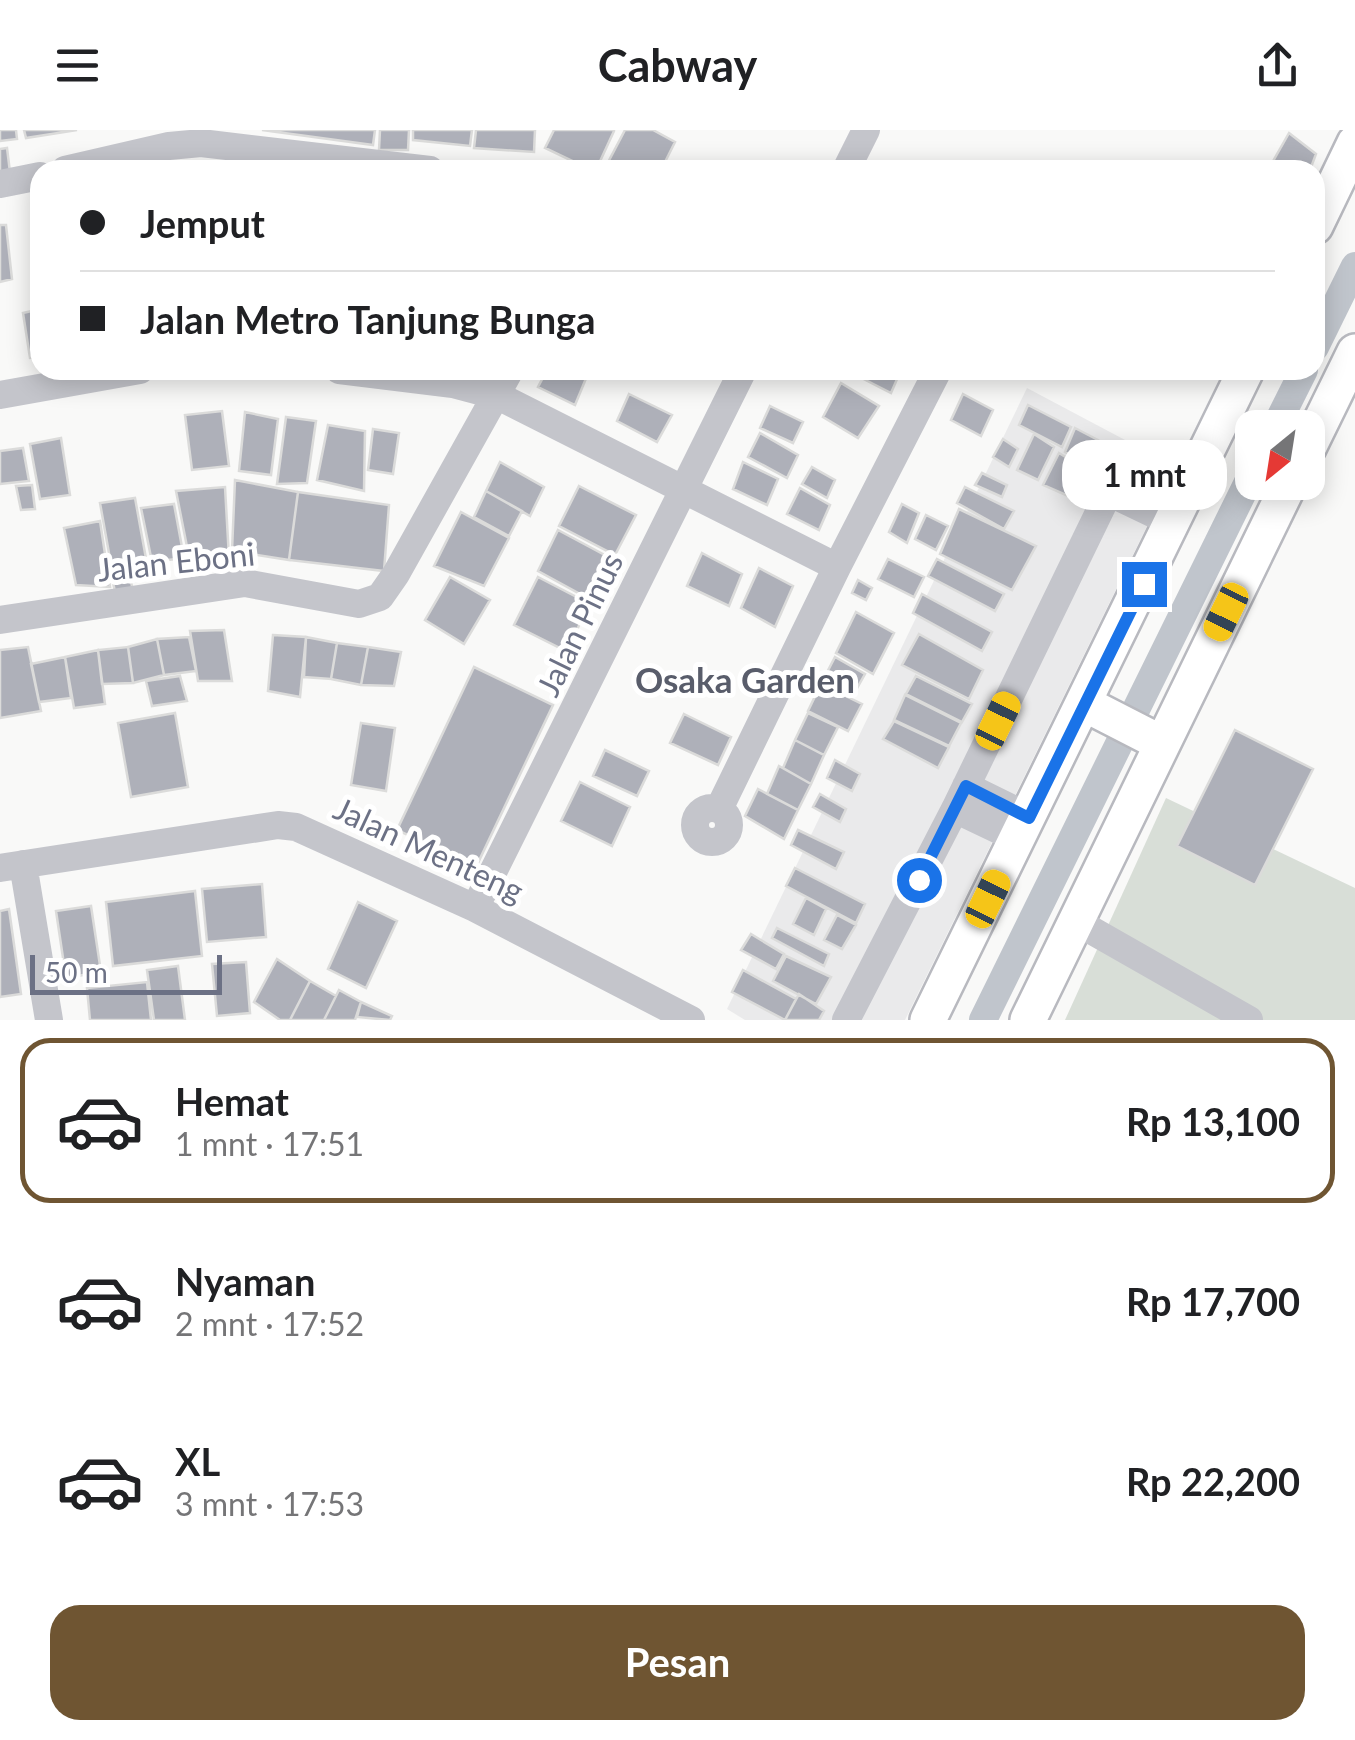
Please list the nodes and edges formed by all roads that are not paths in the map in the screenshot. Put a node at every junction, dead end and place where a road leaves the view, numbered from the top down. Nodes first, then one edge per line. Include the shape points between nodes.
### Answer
1 (866, 130) edge
2 (1355, 143) edge
3 (108, 160) edge
4 (346, 160) edge
5 (851, 160) edge
6 (30, 178) edge
7 (0, 184) edge
8 (1325, 205) edge
9 (1355, 352) edge
10 (84, 380) edge
11 (420, 380) edge
12 (505, 380) edge
13 (738, 380) edge
14 (933, 380) edge
15 (1241, 380) edge
16 (0, 395) edge
17 (498, 396) junction
18 (1325, 413) edge
19 (1123, 463) dead end
20 (683, 488) junction
21 (1108, 492) junction
22 (1280, 500) edge
23 (1173, 523) junction
24 (837, 567) junction
25 (0, 620) edge
26 (1092, 708) junction
27 (1152, 738) junction
28 (961, 798) junction
29 (719, 810) dead end
30 (1024, 828) junction
31 (12, 866) edge
32 (475, 908) junction
33 (1077, 922) junction
34 (49, 1020) edge
35 (691, 1020) edge
36 (846, 1020) edge
37 (928, 1020) edge
38 (1028, 1020) edge
39 (1249, 1020) edge

1 - 5 street
2 - 8 main road
3 - 4 street via 202,143
6 - 7 street
9 - 18 main road
10 - 16 street
11 - 17 street
12 - 17 street
13 - 20 street, Jalan Pinus
14 - 24 street
15 - 23 main road
17 - 20 street
17 - 25 street, Jalan Eboni via 380,596 359,604 245,583
19 - 21 street
20 - 24 street
20 - 32 street, Jalan Pinus
21 - 23 street
21 - 28 street
22 - 27 main road
23 - 26 main road
24 - 29 street
26 - 27 main road
26 - 30 main road
27 - 33 main road
28 - 30 street
28 - 36 street
30 - 37 main road
31 - 32 street, Jalan Menteng via 285,825
31 - 34 street
32 - 35 street, Jalan Menteng
33 - 38 main road
33 - 39 street

